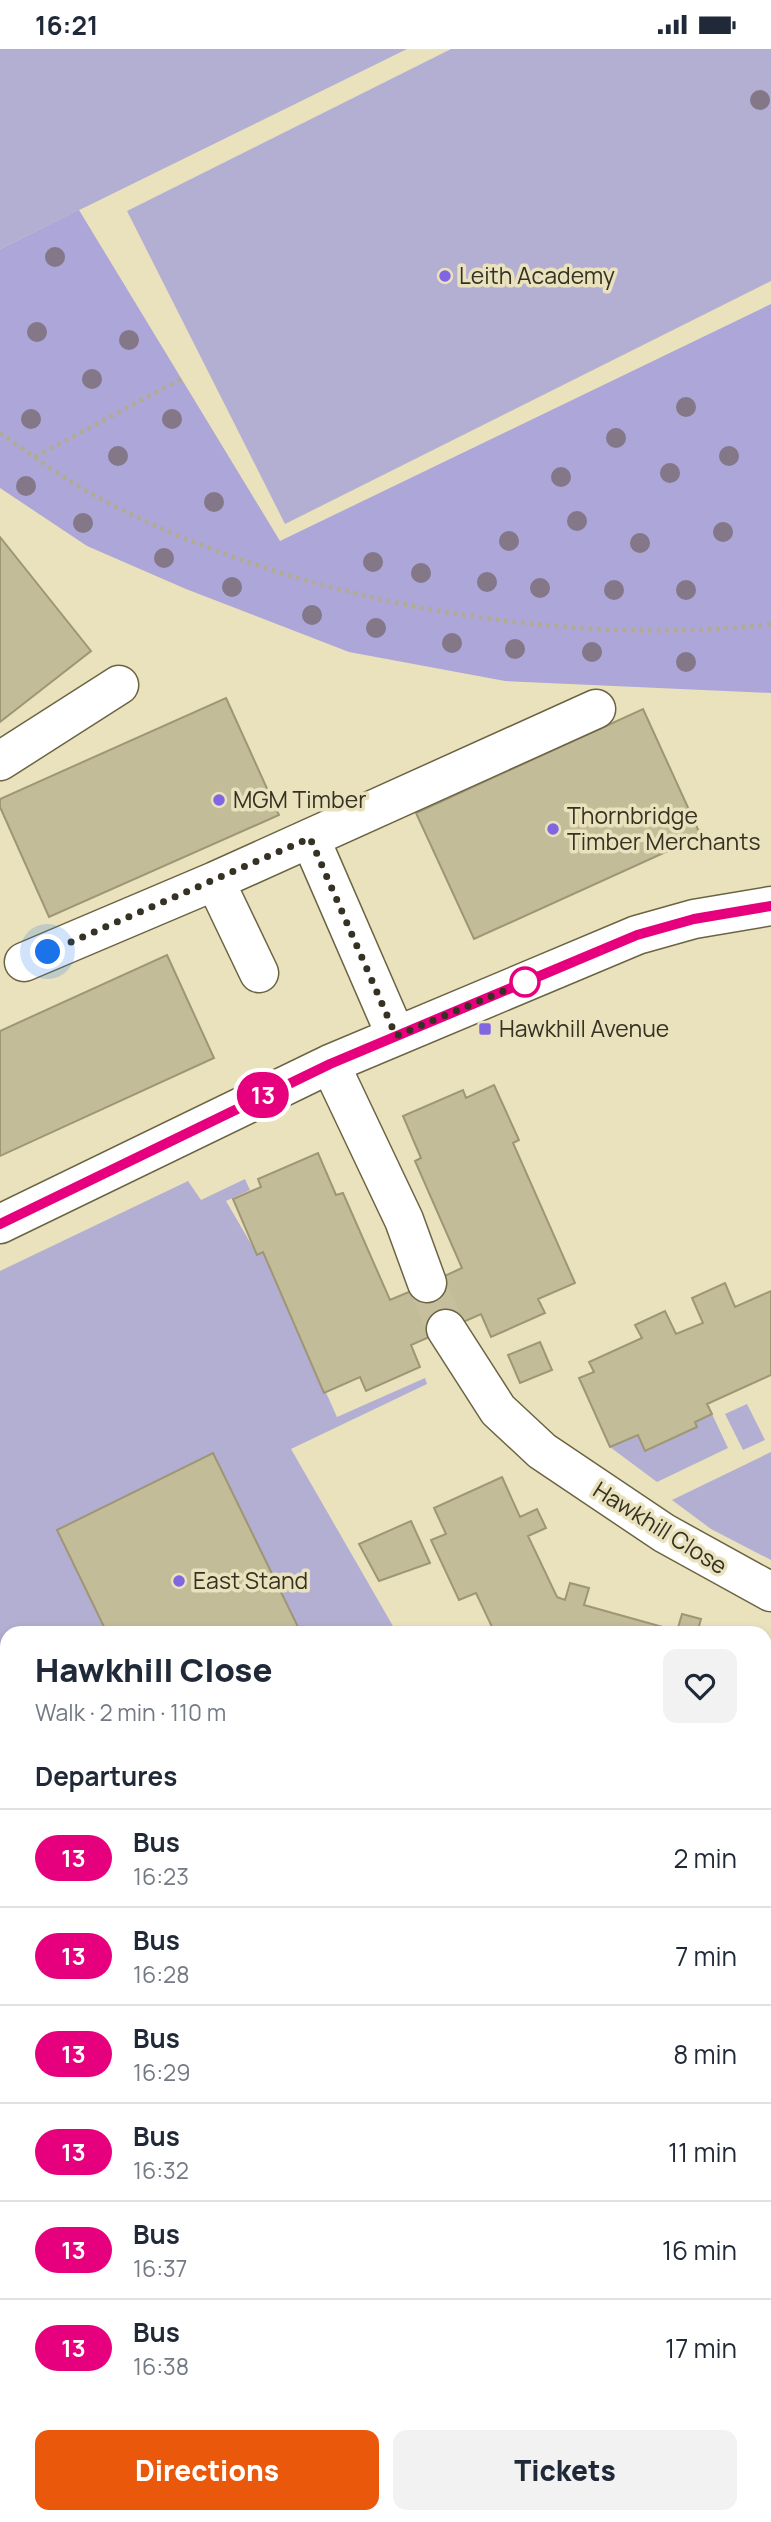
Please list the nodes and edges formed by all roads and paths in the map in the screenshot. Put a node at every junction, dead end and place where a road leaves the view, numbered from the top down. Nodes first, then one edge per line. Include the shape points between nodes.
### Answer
1 (181, 379) dead end
2 (0, 433) edge
3 (35, 457) junction
4 (771, 624) edge
5 (119, 685) dead end
6 (596, 709) dead end
7 (0, 761) edge
8 (310, 838) junction
9 (215, 881) junction
10 (771, 906) edge
11 (24, 962) dead end
12 (259, 973) dead end
13 (396, 1036) junction
14 (330, 1064) junction
15 (0, 1224) edge
16 (427, 1283) tunnel mouth
17 (446, 1329) tunnel mouth
18 (771, 1592) edge

1 - 3 path
2 - 3 path
3 - 4 path via 84,489 192,541 325,586 383,600 446,613 609,628
5 - 7 street
6 - 8 street
8 - 9 street
8 - 13 street
9 - 11 street
9 - 12 street
10 - 13 street via 694,919 637,935
13 - 14 street
14 - 15 street
14 - 16 street via 404,1220
17 - 18 street, Hawkhill Close via 498,1409 542,1451 664,1533

